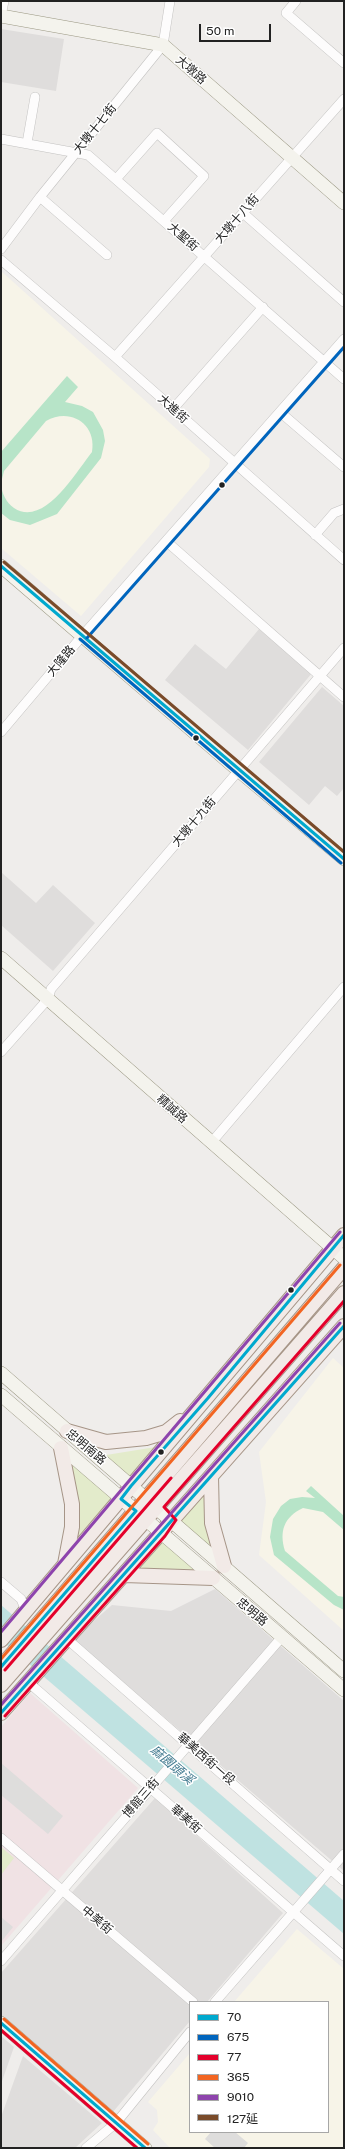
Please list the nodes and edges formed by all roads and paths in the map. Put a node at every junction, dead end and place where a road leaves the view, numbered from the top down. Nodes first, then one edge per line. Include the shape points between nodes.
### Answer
1 (4, 1) edge
2 (170, 1) edge
3 (296, 1) edge
4 (1, 16) edge
5 (162, 45) junction
6 (344, 63) edge
7 (34, 98) dead end
8 (344, 99) edge
9 (1, 139) edge
10 (27, 143) junction
11 (76, 152) junction
12 (292, 157) junction
13 (117, 178) junction
14 (40, 197) junction
15 (344, 203) edge
16 (243, 213) junction
17 (164, 221) junction
18 (1, 249) edge
19 (107, 255) dead end
20 (205, 256) junction
21 (1, 260) edge
22 (344, 302) edge
23 (263, 307) junction
24 (344, 339) edge
25 (115, 358) junction
26 (324, 362) junction
27 (344, 379) edge
28 (173, 409) junction
29 (280, 412) junction
30 (234, 463) junction
31 (344, 467) edge
32 (344, 509) edge
33 (316, 535) junction
34 (166, 542) junction
35 (344, 560) edge
36 (1, 566) edge
37 (83, 635) junction
38 (344, 648) edge
39 (320, 676) junction
40 (344, 697) edge
41 (1, 732) edge
42 (238, 770) junction
43 (344, 859) edge
44 (1, 958) edge
45 (344, 987) edge
46 (48, 999) junction
47 (1, 1052) edge
48 (211, 1143) junction
49 (344, 1234) edge
50 (333, 1248) junction
51 (344, 1258) edge
52 (344, 1268) edge
53 (344, 1293) edge
54 (344, 1326) edge
55 (1, 1373) edge
56 (1, 1395) edge
57 (208, 1398) junction
58 (67, 1431) junction
59 (61, 1448) junction
60 (211, 1476) junction
61 (131, 1486) junction
62 (121, 1499) junction
63 (152, 1503) junction
64 (141, 1516) junction
65 (171, 1520) junction
66 (161, 1533) junction
67 (65, 1566) junction
68 (224, 1566) junction
69 (124, 1575) junction
70 (213, 1578) junction
71 (1, 1582) edge
72 (26, 1611) junction
73 (282, 1636) junction
74 (67, 1639) junction
75 (1, 1640) edge
76 (5, 1668) edge
77 (344, 1671) edge
78 (28, 1682) junction
79 (1, 1685) edge
80 (344, 1690) edge
81 (1, 1713) edge
82 (187, 1745) junction
83 (152, 1786) junction
84 (1, 1838) edge
85 (344, 1854) edge
86 (329, 1870) junction
87 (344, 1881) edge
88 (61, 1890) junction
89 (295, 1909) junction
90 (344, 1956) edge
91 (1, 1961) edge
92 (192, 2001) edge
93 (216, 2001) edge
94 (1, 2023) edge
95 (189, 2033) edge
96 (116, 2123) junction
97 (86, 2148) edge
98 (145, 2148) edge

1 - 4 street
2 - 5 street, 大墩十七街
3 - 6 street via 286,13
4 - 5 street
5 - 11 street, 大墩十七街
5 - 12 street, 大墩路
7 - 10 street
8 - 12 street, 大墩十八街
9 - 10 street, 大聖街
10 - 11 street, 大聖街
11 - 13 street, 大聖街 via 88,155
11 - 14 street, 大墩十七街
12 - 15 street, 大墩路
12 - 16 street, 大墩十八街
13 - 17 street, 大聖街
13 - 17 street via 157,133 204,176
14 - 18 street, 大墩十七街
14 - 19 street
16 - 20 street, 大墩十八街
16 - 22 street
17 - 20 street, 大聖街
20 - 23 street, 大聖街
20 - 25 street, 大墩十八街
21 - 25 street, 大進街
23 - 26 street, 大聖街
23 - 28 street
24 - 26 street, 大隆路
25 - 28 street, 大進街
26 - 27 street, 大聖街
26 - 29 street, 大隆路
28 - 30 street, 大進街
29 - 30 street, 大隆路
29 - 31 street
30 - 33 street, 大進街
30 - 34 street, 大隆路
32 - 33 street via 334,513
33 - 35 street, 大進街
34 - 37 street, 大隆路
34 - 39 street
36 - 37 street
37 - 41 street, 大隆路
37 - 42 street
38 - 39 street, 大墩十九街
39 - 40 street
39 - 42 street, 大墩十九街
42 - 43 street
42 - 46 street, 大墩十九街 via 51,989
44 - 46 street, 精誠路
45 - 48 street
46 - 47 street, 大墩十九街
46 - 48 street, 精誠路
48 - 50 street, 精誠路
49 - 50 main road
50 - 51 street, 精誠路
50 - 57 main road
52 - 63 main road
53 - 63 main road
54 - 60 main road
55 - 58 street, 忠明南路
56 - 59 street, 忠明南路
57 - 58 main road via 166,1432 146,1438 106,1442
57 - 61 main road
58 - 61 street, 忠明南路
59 - 62 street, 忠明南路
59 - 67 main road via 72,1504 72,1527
60 - 65 main road
60 - 68 main road via 212,1523
61 - 62 main road
61 - 63 street, 忠明南路
62 - 64 street, 忠明南路
62 - 67 main road
63 - 64 main road
63 - 65 street, 忠明南路
64 - 66 street, 忠明南路
64 - 76 main road via 39,1622
64 - 76 main road via 53,1626
65 - 66 main road
65 - 68 street, 忠明路
66 - 69 main road
66 - 70 street, 忠明路
67 - 72 main road
68 - 77 street, 忠明路
69 - 70 main road
69 - 74 main road
70 - 73 street, 忠明路
71 - 72 street via 21,1599
72 - 75 main road
73 - 80 street, 忠明路
73 - 82 street, 博館三街
74 - 78 main road
74 - 82 street, 華美西街一段
76 - 79 main road
78 - 81 main road
78 - 83 street, 華美街
82 - 83 street, 博館三街
82 - 86 street, 華美西街一段
83 - 88 street, 博館三街
83 - 89 street, 華美街
84 - 88 street, 中美街
85 - 86 street
86 - 87 street, 華美西街一段
86 - 89 street
88 - 91 street, 博館三街
88 - 92 street, 中美街
89 - 90 street, 華美街
89 - 93 street
94 - 96 street
95 - 96 street
96 - 97 street
96 - 98 street

